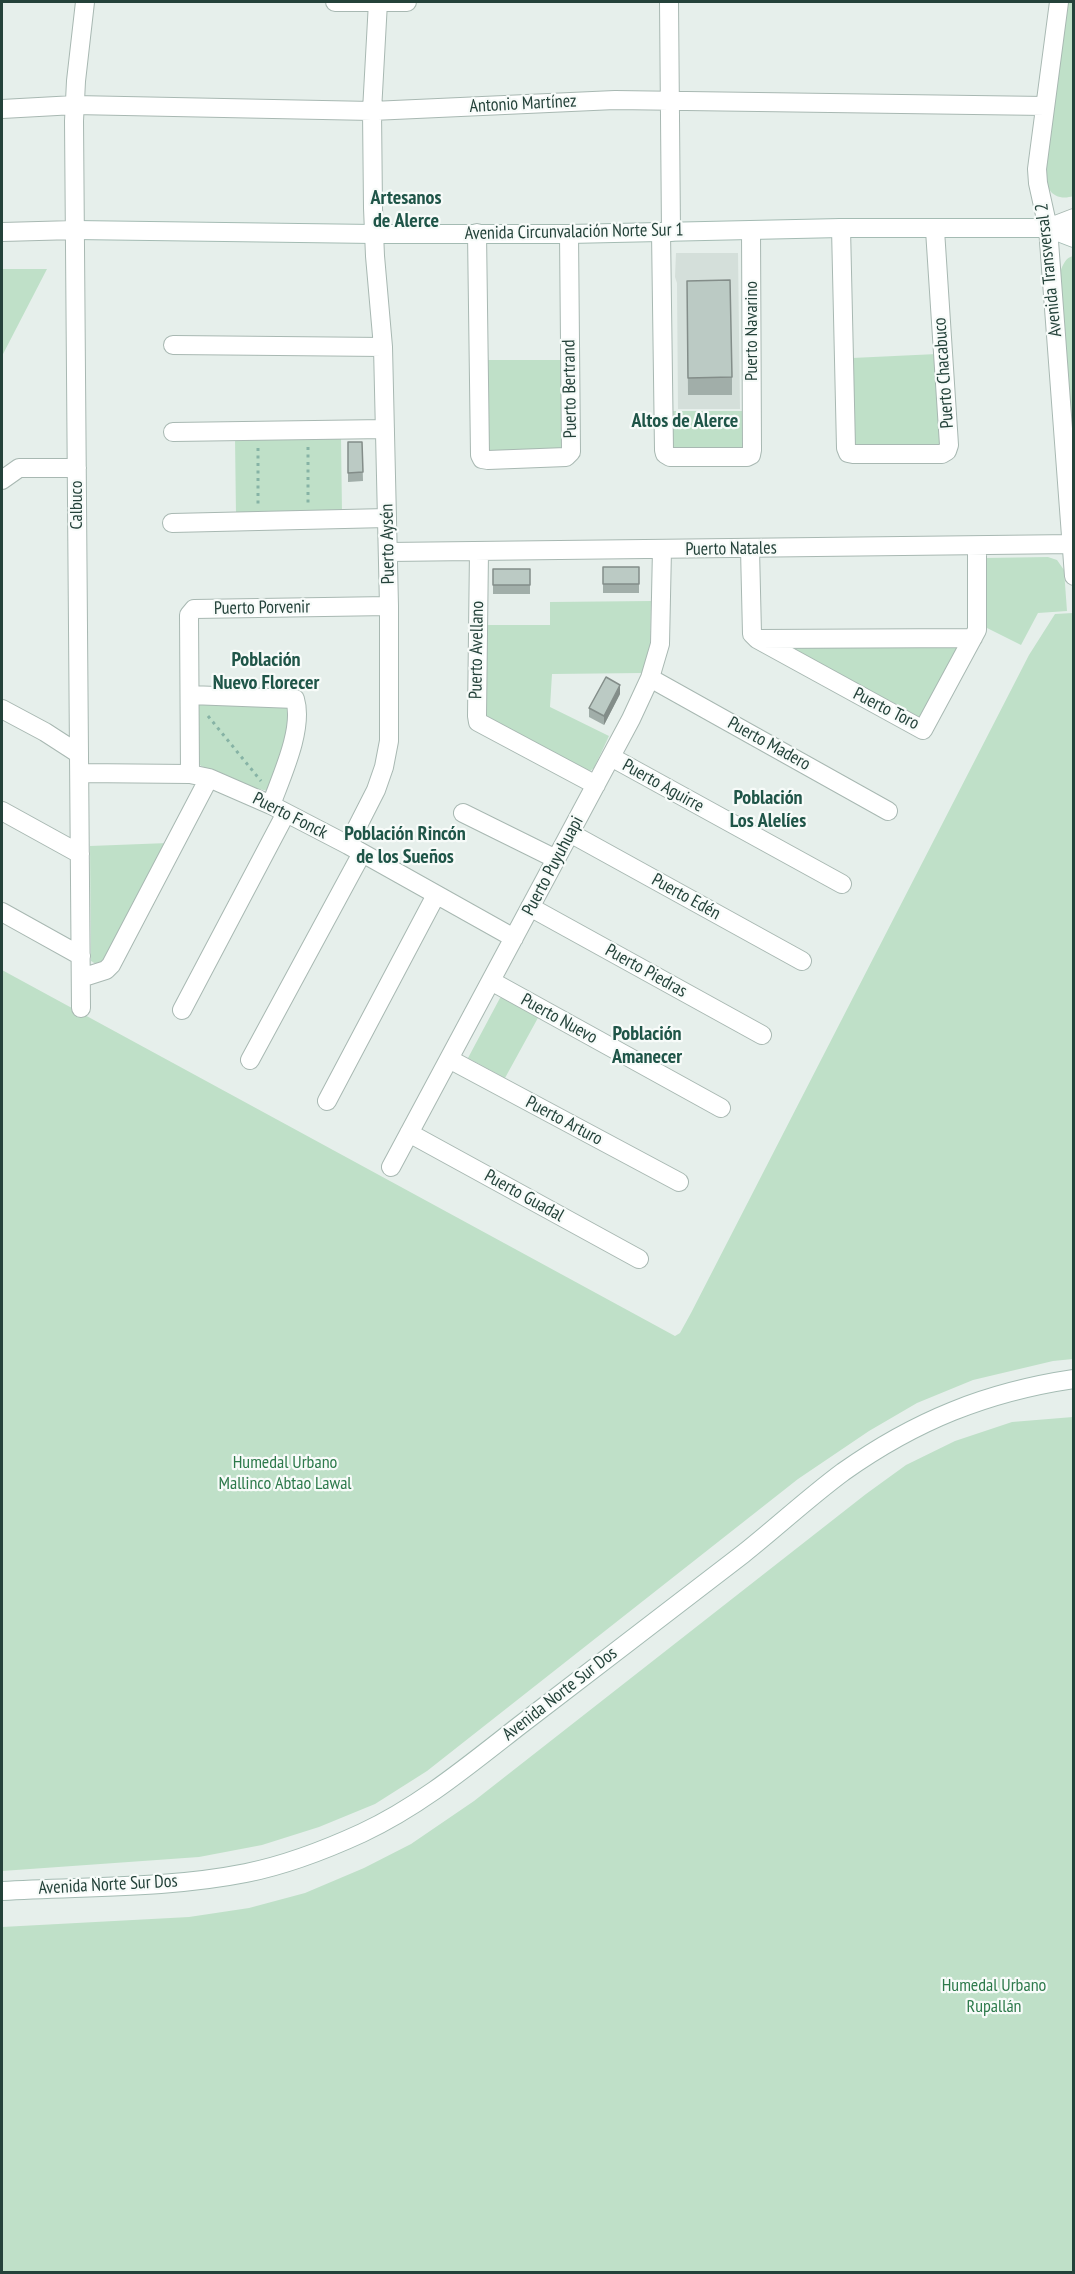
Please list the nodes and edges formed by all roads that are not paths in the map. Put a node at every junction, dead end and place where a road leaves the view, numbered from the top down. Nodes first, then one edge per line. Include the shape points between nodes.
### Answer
1 (84, 2) edge
2 (335, 2) edge
3 (378, 2) edge
4 (406, 2) edge
5 (669, 2) edge
6 (1058, 2) edge
7 (669, 101) junction
8 (75, 105) junction
9 (1045, 106) junction
10 (2, 109) edge
11 (372, 111) junction
12 (1074, 218) edge
13 (841, 228) junction
14 (1048, 228) junction
15 (75, 230) junction
16 (751, 230) junction
17 (935, 230) junction
18 (2, 232) edge
19 (666, 232) junction
20 (477, 233) junction
21 (374, 234) junction
22 (569, 234) junction
23 (1074, 238) edge
24 (173, 345) dead end
25 (383, 346) junction
26 (385, 429) junction
27 (173, 432) dead end
28 (77, 468) junction
29 (2, 480) edge
30 (387, 518) junction
31 (172, 523) dead end
32 (1072, 545) edge
33 (977, 546) junction
34 (662, 549) junction
35 (750, 549) junction
36 (479, 551) junction
37 (388, 552) junction
38 (1074, 576) edge
39 (389, 606) junction
40 (973, 638) junction
41 (757, 639) junction
42 (650, 678) junction
43 (190, 695) junction
44 (2, 709) edge
45 (79, 754) junction
46 (611, 757) junction
47 (80, 773) junction
48 (190, 774) junction
49 (209, 778) junction
50 (596, 785) junction
51 (277, 806) junction
52 (2, 811) edge
53 (888, 811) dead end
54 (463, 813) dead end
55 (570, 833) junction
56 (355, 849) junction
57 (80, 854) junction
58 (556, 859) junction
59 (842, 884) dead end
60 (436, 895) junction
61 (530, 908) junction
62 (2, 912) edge
63 (514, 938) junction
64 (81, 956) junction
65 (802, 961) dead end
66 (81, 978) junction
67 (491, 981) junction
68 (81, 1008) dead end
69 (182, 1010) dead end
70 (762, 1035) dead end
71 (449, 1059) junction
72 (250, 1060) dead end
73 (327, 1101) dead end
74 (721, 1108) dead end
75 (409, 1133) junction
76 (392, 1167) dead end
77 (679, 1182) dead end
78 (639, 1259) dead end
79 (1074, 1379) edge
80 (2, 1891) edge

1 - 8 street, Calbuco
2 - 3 street
3 - 4 street
3 - 11 street, Puerto Aysén
5 - 7 street
6 - 9 street, Avenida Transversal 2
7 - 9 street, Antonio Martínez
7 - 11 street, Antonio Martínez
7 - 19 street
8 - 10 street, Antonio Martínez
8 - 11 street, Antonio Martínez
8 - 15 street, Calbuco
9 - 14 street, Avenida Transversal 2 via 1038,177
11 - 21 street, Puerto Aysén
12 - 14 street
13 - 16 street, Avenida Circunvalación Norte Sur 1
13 - 17 street, Avenida Circunvalación Norte Sur 1
13 - 17 street, Puerto Chacabuco via 848,453 947,452
14 - 17 street, Avenida Circunvalación Norte Sur 1
14 - 23 street, Avenida Circunvalación Norte Sur 1
14 - 32 street, Avenida Transversal 2
15 - 18 street, Avenida Circunvalación Norte Sur 1
15 - 21 street, Avenida Circunvalación Norte Sur 1
15 - 28 street, Calbuco
16 - 19 street, Avenida Circunvalación Norte Sur 1
16 - 19 street, Puerto Navarino via 751,454 747,457 670,456 664,450
19 - 22 street, Avenida Circunvalación Norte Sur 1
20 - 21 street, Avenida Circunvalación Norte Sur 1
20 - 22 street, Avenida Circunvalación Norte Sur 1
20 - 22 street, Puerto Bertrand via 482,459 566,457 571,452
21 - 25 street, Puerto Aysén
24 - 25 street
25 - 26 street, Puerto Aysén
26 - 27 street
26 - 30 street, Puerto Aysén
28 - 29 street via 19,468
28 - 45 street, Calbuco
30 - 31 street
30 - 37 street, Puerto Aysén
32 - 33 street, Puerto Natales
32 - 38 street, Avenida Transversal 2
33 - 35 street, Puerto Natales
33 - 40 street, Puerto Toro via 977,630
34 - 35 street, Puerto Natales
34 - 36 street, Puerto Natales
34 - 42 street, Puerto Puyuhuapi via 660,644
35 - 41 street via 752,634
36 - 37 street, Puerto Natales
36 - 50 street, Puerto Avellano via 478,722
37 - 39 street, Puerto Aysén
39 - 43 street, Puerto Porvenir via 194,609 189,615
39 - 56 street, Puerto Aysén via 387,755
40 - 41 street
40 - 41 street, Puerto Toro via 923,730
42 - 46 street, Puerto Puyuhuapi
42 - 53 street, Puerto Madero
43 - 48 street, Puerto Porvenir
43 - 51 street via 295,699 296,722
44 - 45 street
45 - 47 street, Calbuco
46 - 50 street, Puerto Puyuhuapi
46 - 59 street, Puerto Aguirre
47 - 48 street, Puerto Fonck
47 - 57 street, Calbuco
48 - 49 street, Puerto Fonck
49 - 51 street, Puerto Fonck
49 - 66 street via 111,965
50 - 55 street, Puerto Puyuhuapi
51 - 56 street, Puerto Fonck
51 - 69 street
52 - 57 street
54 - 58 street
55 - 58 street, Puerto Puyuhuapi
55 - 65 street, Puerto Edén
56 - 60 street, Puerto Fonck
56 - 72 street, Puerto Aysén
57 - 64 street, Calbuco
58 - 61 street, Puerto Puyuhuapi
60 - 63 street, Puerto Fonck
60 - 73 street
61 - 63 street, Puerto Puyuhuapi
61 - 70 street, Puerto Piedras
62 - 64 street
63 - 67 street, Puerto Puyuhuapi
64 - 66 street, Calbuco
66 - 68 street, Calbuco
67 - 71 street, Puerto Puyuhuapi
67 - 74 street, Puerto Nuevo
71 - 75 street, Puerto Puyuhuapi
71 - 77 street, Puerto Arturo
75 - 76 street, Puerto Puyuhuapi
75 - 78 street, Puerto Guadal
79 - 80 street, Avenida Norte Sur Dos via 1023,1388 963,1406 876,1450 435,1792 363,1833 276,1866 222,1877

